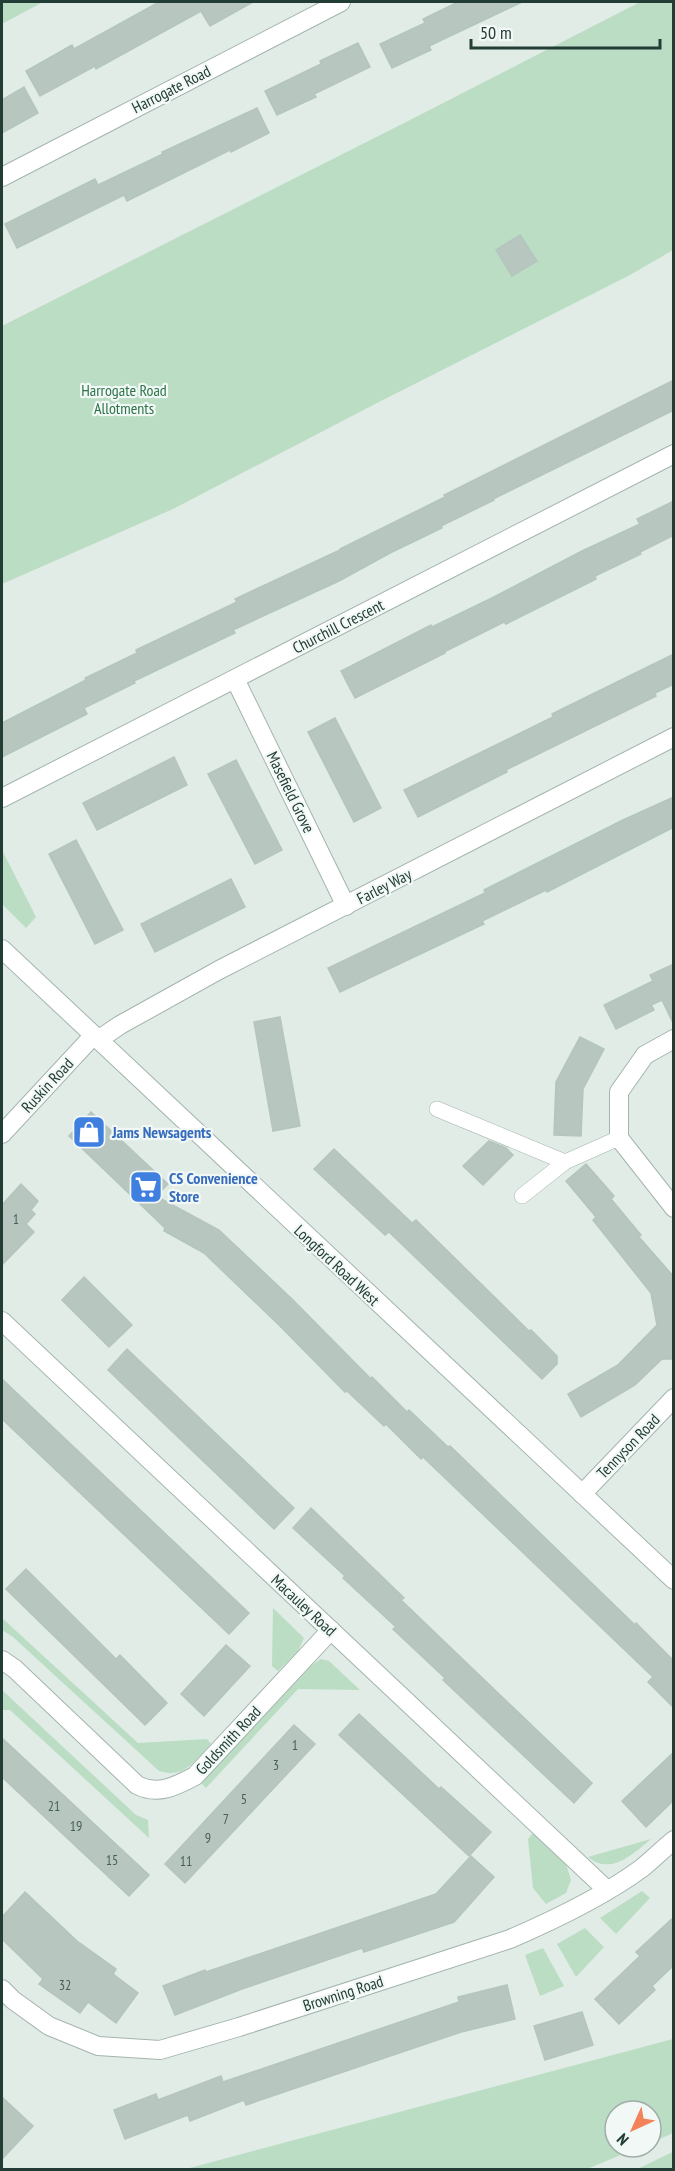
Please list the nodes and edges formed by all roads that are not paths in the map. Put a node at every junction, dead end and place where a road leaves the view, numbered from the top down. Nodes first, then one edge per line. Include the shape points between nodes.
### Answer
1 (340, 2) edge
2 (2, 177) edge
3 (674, 454) edge
4 (235, 679) junction
5 (674, 737) edge
6 (2, 798) edge
7 (346, 906) junction
8 (2, 949) edge
9 (96, 1038) junction
10 (674, 1039) edge
11 (437, 1109) dead end
12 (2, 1134) edge
13 (620, 1138) junction
14 (565, 1162) junction
15 (522, 1196) dead end
16 (674, 1208) edge
17 (2, 1321) edge
18 (674, 1398) edge
19 (582, 1494) junction
20 (674, 1580) edge
21 (331, 1630) junction
22 (2, 1660) edge
23 (674, 1840) edge
24 (607, 1890) junction
25 (2, 1989) edge

1 - 2 street, Harrogate Road
3 - 4 street, Churchill Crescent
4 - 6 street, Churchill Crescent
4 - 7 street, Masefield Grove
5 - 7 street, Farley Way
7 - 9 street, Farley Way
8 - 9 street, Longford Road West
9 - 12 street, Ruskin Road
9 - 19 street, Longford Road West
10 - 13 street via 645,1055 619,1092
11 - 14 lane
13 - 14 lane
13 - 16 street
14 - 15 lane
17 - 21 street, Macauley Road
18 - 19 street, Tennyson Road
19 - 20 street, Longford Road West
21 - 22 street, Goldsmith Road via 195,1776 167,1790 137,1785
21 - 24 street, Macauley Road
23 - 24 street, Browning Road via 642,1868
24 - 25 street, Browning Road via 510,1939 160,2050 98,2046 50,2026

